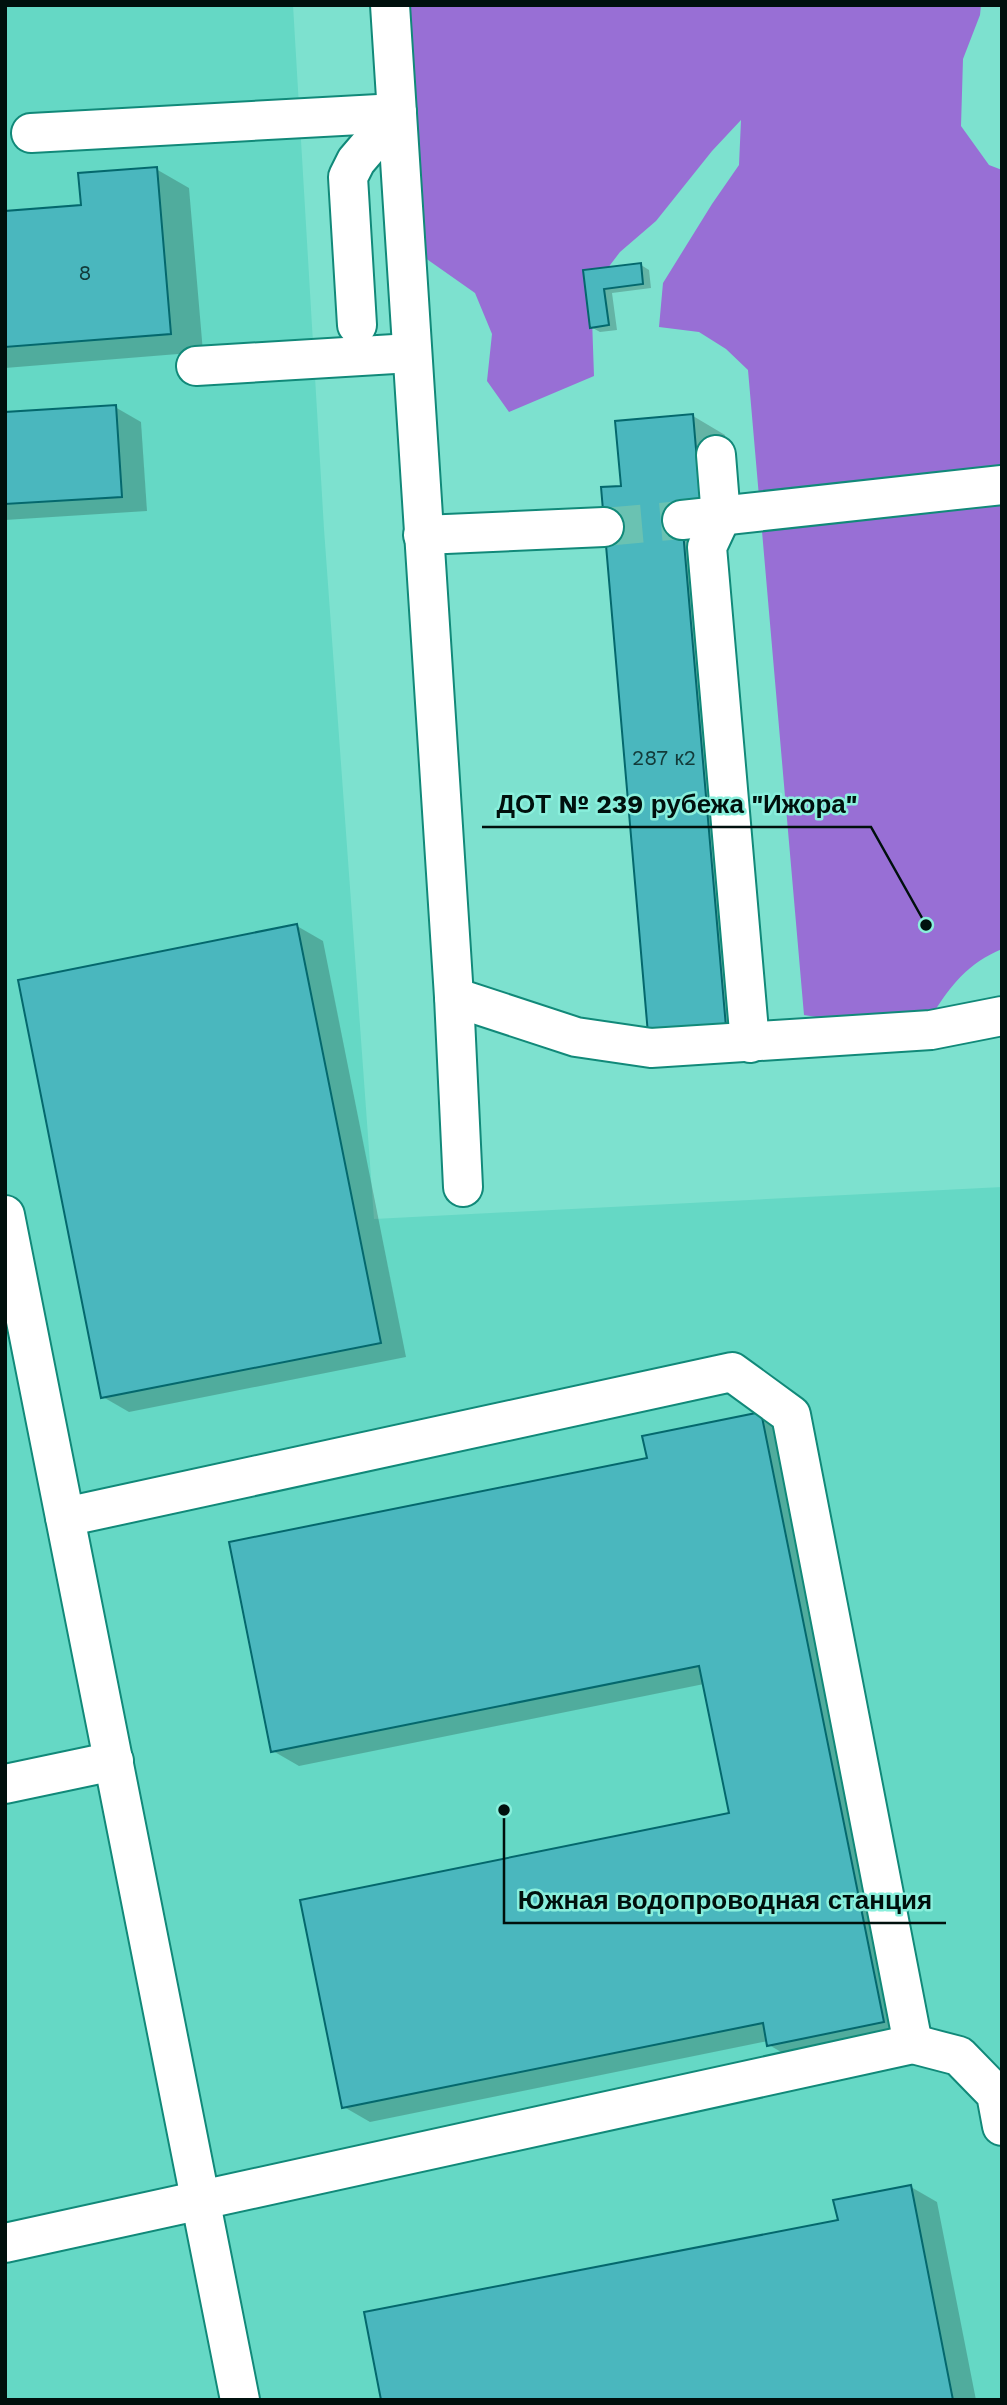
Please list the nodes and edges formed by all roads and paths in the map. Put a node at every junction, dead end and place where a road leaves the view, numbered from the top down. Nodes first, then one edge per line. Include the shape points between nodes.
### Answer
1 (390, 5) edge
2 (397, 113) junction
3 (31, 133) dead end
4 (357, 325) dead end
5 (411, 353) junction
6 (196, 366) dead end
7 (716, 455) dead end
8 (1002, 485) edge
9 (721, 517) junction
10 (682, 520) tunnel mouth
11 (604, 527) tunnel mouth
12 (423, 535) junction
13 (454, 997) junction
14 (1002, 1016) edge
15 (750, 1043) junction
16 (463, 1188) dead end
17 (5, 1215) edge
18 (65, 1517) junction
19 (114, 1761) junction
20 (5, 1784) edge
21 (913, 2044) junction
22 (1002, 2126) edge
23 (200, 2200) junction
24 (5, 2243) edge
25 (240, 2400) edge

1 - 2 lane
2 - 3 lane
2 - 4 lane via 348,177
2 - 5 lane
5 - 6 lane
5 - 12 lane
7 - 9 lane
8 - 9 lane
9 - 10 lane
9 - 15 lane via 707,547
11 - 12 lane
12 - 13 lane
13 - 15 lane via 576,1037 651,1048
13 - 16 lane
14 - 15 lane via 931,1030
17 - 18 lane
18 - 19 lane
18 - 21 lane via 732,1371 790,1415
19 - 20 lane
19 - 23 lane
21 - 22 lane via 959,2056 996,2094
21 - 23 lane
23 - 24 lane
23 - 25 lane

